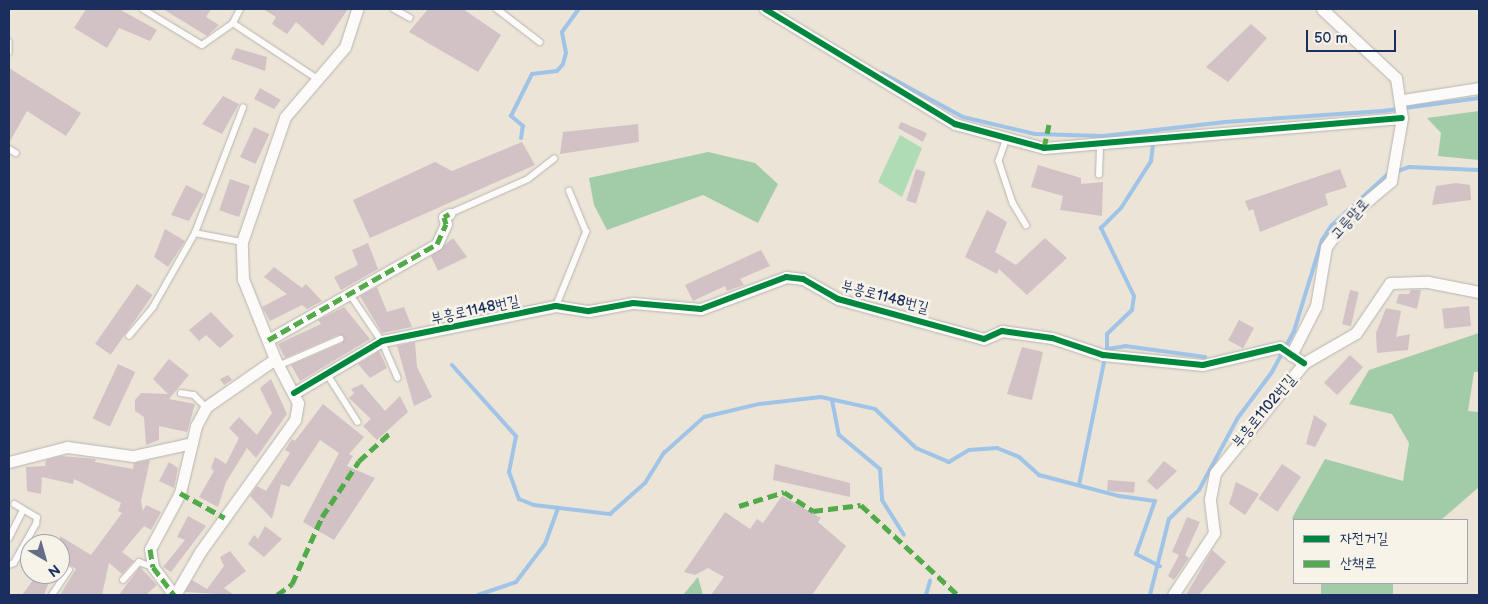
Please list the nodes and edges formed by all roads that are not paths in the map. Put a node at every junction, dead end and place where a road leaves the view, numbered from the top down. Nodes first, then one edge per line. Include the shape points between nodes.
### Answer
1 (142, 9) edge
2 (240, 9) edge
3 (357, 9) edge
4 (394, 9) edge
5 (497, 9) edge
6 (765, 9) edge
7 (1322, 9) edge
8 (410, 18) dead end
9 (232, 23) junction
10 (9, 42) edge
11 (540, 42) dead end
12 (9, 52) edge
13 (315, 77) junction
14 (1479, 88) edge
15 (1401, 102) junction
16 (243, 108) dead end
17 (1402, 118) junction
18 (1007, 138) junction
19 (1100, 143) junction
20 (9, 149) edge
21 (16, 153) dead end
22 (554, 159) dead end
23 (1099, 175) dead end
24 (569, 191) dead end
25 (445, 214) joint
26 (1026, 225) dead end
27 (195, 233) junction
28 (242, 242) junction
29 (1479, 292) edge
30 (350, 294) junction
31 (556, 306) junction
32 (129, 336) dead end
33 (340, 339) dead end
34 (268, 340) junction
35 (382, 341) junction
36 (1291, 355) junction
37 (277, 363) junction
38 (1304, 363) junction
39 (326, 372) junction
40 (398, 378) dead end
41 (182, 393) dead end
42 (294, 393) junction
43 (206, 407) junction
44 (358, 422) dead end
45 (192, 442) junction
46 (9, 462) edge
47 (15, 504) dead end
48 (23, 511) junction
49 (9, 538) edge
50 (9, 565) edge
51 (153, 567) junction
52 (123, 580) dead end
53 (59, 584) edge
54 (52, 595) edge
55 (175, 595) edge
56 (1173, 595) edge

1 - 9 lane via 202,46
2 - 9 lane
3 - 13 street via 350,38
4 - 8 lane
5 - 11 lane
6 - 18 street via 955,124
7 - 15 street, 고릉말로 via 1389,68 1400,86
9 - 13 lane
10 - 12 lane
13 - 28 street via 285,116
14 - 15 street
15 - 17 street, 고릉말로
16 - 27 lane
17 - 19 street
17 - 36 street, 고릉말로 via 1396,168 1391,181 1348,217 1326,247 1316,306
18 - 19 street via 1044,148
18 - 26 lane via 999,160 1013,204
19 - 23 lane
20 - 21 lane
22 - 25 lane via 528,179
24 - 31 lane via 586,232
25 - 30 street via 446,224 437,244
27 - 28 lane
27 - 32 lane via 153,308
28 - 34 street via 243,279
29 - 38 street, 부흥로1102번길 via 1428,282 1390,283 1356,333
30 - 34 street
30 - 35 lane
31 - 35 street, 부흥로1148번길
31 - 36 street, 부흥로1148번길 via 588,310 633,303 701,309 786,277 803,279 838,299 984,339 1002,331 1052,338 1103,355 1203,365 1280,347
33 - 37 lane
34 - 37 street
35 - 39 street, 부흥로1148번길
35 - 40 lane
36 - 38 street
37 - 42 street
37 - 43 street
38 - 56 street, 부흥로1102번길 via 1215,473 1210,499 1214,533
39 - 42 street, 부흥로1148번길
39 - 44 lane
41 - 43 lane via 194,395
42 - 55 street via 298,403 286,437 200,552
43 - 45 street
45 - 46 street via 133,456 67,447
45 - 51 street via 194,448 180,493 153,539
47 - 48 lane
48 - 49 lane
48 - 50 lane via 37,518 36,524 14,563
51 - 52 lane via 140,562
51 - 55 street
53 - 54 lane

